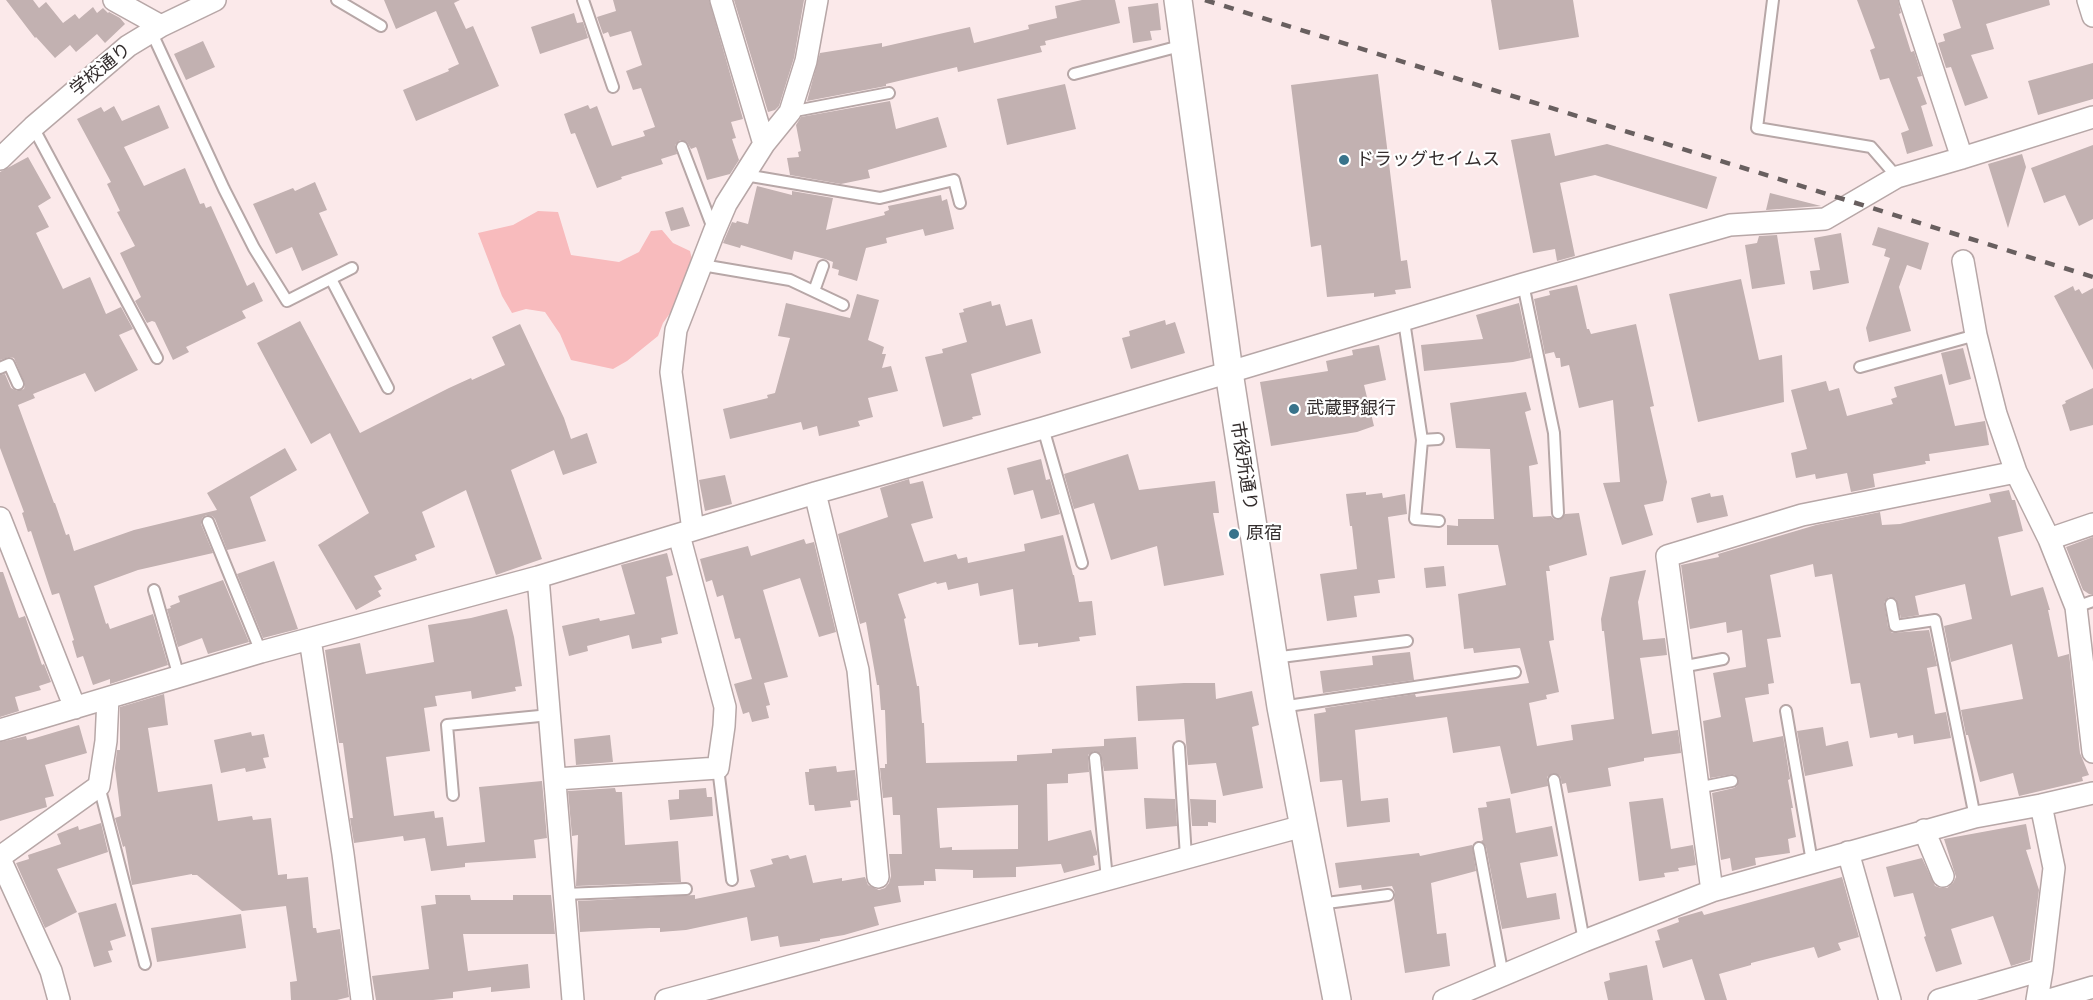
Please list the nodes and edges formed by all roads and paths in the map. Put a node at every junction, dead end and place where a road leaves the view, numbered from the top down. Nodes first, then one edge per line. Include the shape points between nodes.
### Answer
1 (114, 0) edge
2 (215, 0) edge
3 (337, 0) edge
4 (583, 0) edge
5 (721, 0) edge
6 (817, 0) edge
7 (1178, 0) edge
8 (1773, 0) edge
9 (1910, 0) edge
10 (2088, 0) edge
11 (2093, 16) edge
12 (381, 26) dead end
13 (156, 28) junction
14 (1184, 45) junction
15 (1074, 74) dead end
16 (613, 87) dead end
17 (889, 93) dead end
18 (790, 112) junction
19 (2093, 117) edge
20 (33, 127) junction
21 (764, 144) junction
22 (682, 147) dead end
23 (1962, 158) junction
24 (0, 159) edge
25 (745, 175) junction
26 (1897, 177) junction
27 (960, 203) dead end
28 (714, 232) junction
29 (1963, 261) dead end
30 (702, 265) junction
31 (823, 266) dead end
32 (352, 268) dead end
33 (331, 279) junction
34 (1523, 284) junction
35 (814, 291) junction
36 (843, 305) dead end
37 (1404, 321) junction
38 (1976, 335) junction
39 (157, 358) dead end
40 (1860, 367) dead end
41 (0, 368) edge
42 (1229, 372) junction
43 (18, 384) dead end
44 (388, 388) dead end
45 (1043, 428) junction
46 (1422, 440) junction
47 (1438, 440) dead end
48 (2016, 472) junction
49 (815, 493) junction
50 (1558, 513) dead end
51 (0, 518) edge
52 (1439, 521) dead end
53 (208, 522) dead end
54 (2093, 524) edge
55 (686, 533) junction
56 (2049, 539) junction
57 (1082, 563) dead end
58 (538, 577) junction
59 (154, 590) dead end
60 (1891, 603) dead end
61 (2085, 604) edge
62 (310, 639) junction
63 (1407, 641) dead end
64 (261, 652) junction
65 (1273, 658) junction
66 (1724, 659) dead end
67 (1681, 667) junction
68 (1515, 672) dead end
69 (179, 677) junction
70 (108, 698) junction
71 (1281, 707) junction
72 (75, 708) junction
73 (1786, 711) dead end
74 (550, 715) junction
75 (0, 730) edge
76 (1179, 747) dead end
77 (2093, 752) edge
78 (1095, 758) dead end
79 (718, 768) junction
80 (556, 779) junction
81 (1554, 780) dead end
82 (1732, 781) dead end
83 (99, 786) junction
84 (1696, 788) junction
85 (2093, 793) edge
86 (453, 795) dead end
87 (2041, 805) junction
88 (1975, 817) junction
89 (1303, 826) junction
90 (1924, 830) junction
91 (1479, 848) dead end
92 (1848, 852) junction
93 (1186, 857) junction
94 (0, 858) edge
95 (1812, 862) junction
96 (1943, 876) dead end
97 (878, 877) dead end
98 (1107, 879) junction
99 (732, 880) dead end
100 (686, 889) dead end
101 (1712, 891) junction
102 (565, 894) junction
103 (1388, 895) dead end
104 (1319, 904) junction
105 (1584, 941) junction
106 (145, 964) dead end
107 (2042, 970) junction
108 (1503, 976) junction
109 (2093, 987) edge
110 (59, 1000) edge
111 (363, 1000) edge
112 (573, 1000) edge
113 (666, 1000) edge
114 (1337, 1000) edge
115 (1444, 1000) edge
116 (1890, 1000) edge
117 (1939, 1000) edge
118 (2037, 1000) edge
119 (2049, 1000) edge

1 - 13 street
2 - 13 street, 学校通り
3 - 12 lane
4 - 16 lane
5 - 21 street
6 - 18 street via 806,62
7 - 14 street, 市役所通り
8 - 26 lane via 1756,129 1871,147
9 - 23 street
10 - 11 street
13 - 20 street, 学校通り via 128,46
13 - 33 lane via 229,199 287,301
14 - 15 lane
14 - 42 street, 市役所通り
17 - 18 lane
18 - 21 street
19 - 23 street
20 - 24 street, 学校通り
20 - 39 lane
21 - 25 street
22 - 28 lane
23 - 26 street
25 - 27 lane via 880,198 954,180
25 - 28 street
26 - 34 street via 1825,219 1730,225
28 - 30 street
29 - 38 street
30 - 35 lane via 790,280
30 - 55 street via 676,330 671,372
31 - 35 lane
32 - 33 lane
33 - 44 lane
34 - 37 street
34 - 50 lane via 1554,433
35 - 36 lane
37 - 42 street
37 - 46 lane
38 - 40 lane
38 - 48 street via 1995,414
41 - 43 lane via 9,364
42 - 45 street
42 - 65 street, 市役所通り
45 - 49 street
45 - 57 lane
46 - 47 lane
46 - 52 lane via 1415,519
48 - 56 street
48 - 67 street via 1802,515 1667,556
49 - 55 street
49 - 97 street via 858,670
51 - 72 street
53 - 64 lane
54 - 56 street
55 - 58 street
55 - 79 street via 725,707
56 - 61 street
58 - 62 street
58 - 74 street
59 - 69 lane
60 - 88 lane via 1895,626 1935,620
61 - 77 street
62 - 64 street
62 - 111 street
63 - 65 lane
64 - 69 street
65 - 71 street, 市役所通り
66 - 67 lane
67 - 84 street
68 - 71 lane
69 - 70 street
70 - 72 street
70 - 83 street
71 - 89 street, 市役所通り
72 - 75 street
73 - 95 lane
74 - 80 street
74 - 86 lane via 447,725
76 - 93 lane
78 - 98 lane
79 - 80 street
79 - 99 lane
80 - 102 street
81 - 105 lane
82 - 84 lane
83 - 94 street
83 - 106 lane
84 - 101 street
85 - 87 street
87 - 88 street
87 - 107 street via 2054,868
88 - 90 street
89 - 93 street
89 - 104 street, 市役所通り
90 - 92 street
90 - 96 street
91 - 108 lane
92 - 95 street
92 - 116 street
93 - 98 street
94 - 110 street via 51,971
95 - 101 street
98 - 113 street
100 - 102 lane
101 - 105 street
102 - 112 street
103 - 104 lane
104 - 114 street, 市役所通り
105 - 108 street
107 - 117 street
107 - 118 street
108 - 115 street
109 - 119 street

